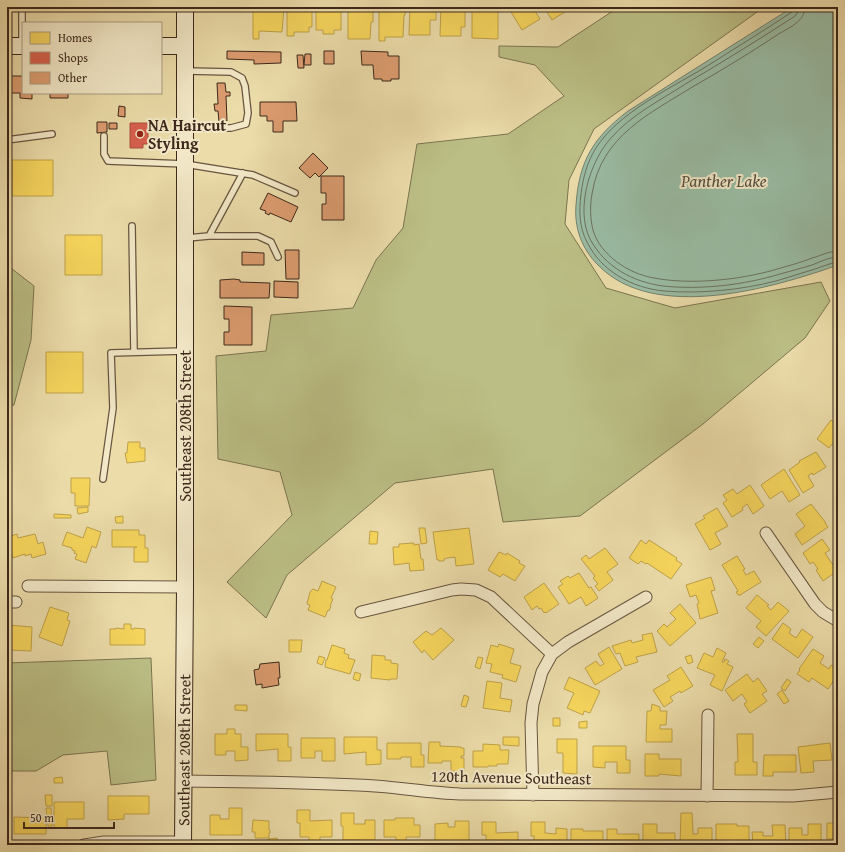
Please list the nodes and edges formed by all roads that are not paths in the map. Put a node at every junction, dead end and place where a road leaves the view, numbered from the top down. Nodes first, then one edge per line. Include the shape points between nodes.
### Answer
1 (22, 7) edge
2 (185, 7) edge
3 (17, 46) edge
4 (162, 46) edge
5 (185, 46) junction
6 (185, 71) junction
7 (185, 128) junction
8 (52, 134) dead end
9 (104, 136) dead end
10 (7, 140) edge
11 (185, 164) junction
12 (243, 173) junction
13 (295, 193) dead end
14 (132, 226) dead end
15 (209, 236) junction
16 (185, 238) junction
17 (278, 257) dead end
18 (134, 352) junction
19 (185, 352) junction
20 (103, 479) dead end
21 (766, 533) dead end
22 (28, 586) dead end
23 (185, 587) junction
24 (646, 597) dead end
25 (361, 612) dead end
26 (838, 621) edge
27 (552, 654) junction
28 (708, 715) dead end
29 (183, 781) junction
30 (838, 792) edge
31 (533, 795) junction
32 (708, 796) junction
33 (183, 843) edge
34 (84, 845) edge

1 - 3 lane
2 - 5 main road, Southeast 208th Street
4 - 5 main road
5 - 6 main road, Southeast 208th Street
6 - 7 main road, Southeast 208th Street
6 - 7 lane via 231,72 242,78 248,113 246,124 231,128
7 - 11 main road, Southeast 208th Street
8 - 10 lane
9 - 11 lane via 104,154 108,161
11 - 12 lane
11 - 16 main road, Southeast 208th Street
12 - 13 lane
12 - 15 lane
14 - 18 lane
15 - 16 lane
15 - 17 lane via 258,236 271,242
16 - 19 main road, Southeast 208th Street
18 - 19 lane
18 - 20 lane via 111,353 113,408
19 - 23 main road, Southeast 208th Street
21 - 26 street via 815,604
22 - 23 street
23 - 29 main road, Southeast 208th Street
24 - 27 street
25 - 27 street via 452,590 476,590 491,597
27 - 31 street via 542,672 533,704
28 - 32 street
29 - 31 street, 120th Avenue Southeast via 342,784 432,793
29 - 33 main road, Southeast 208th Street
30 - 32 street, 120th Avenue Southeast via 793,796
31 - 32 street, 120th Avenue Southeast
33 - 34 street via 104,842

